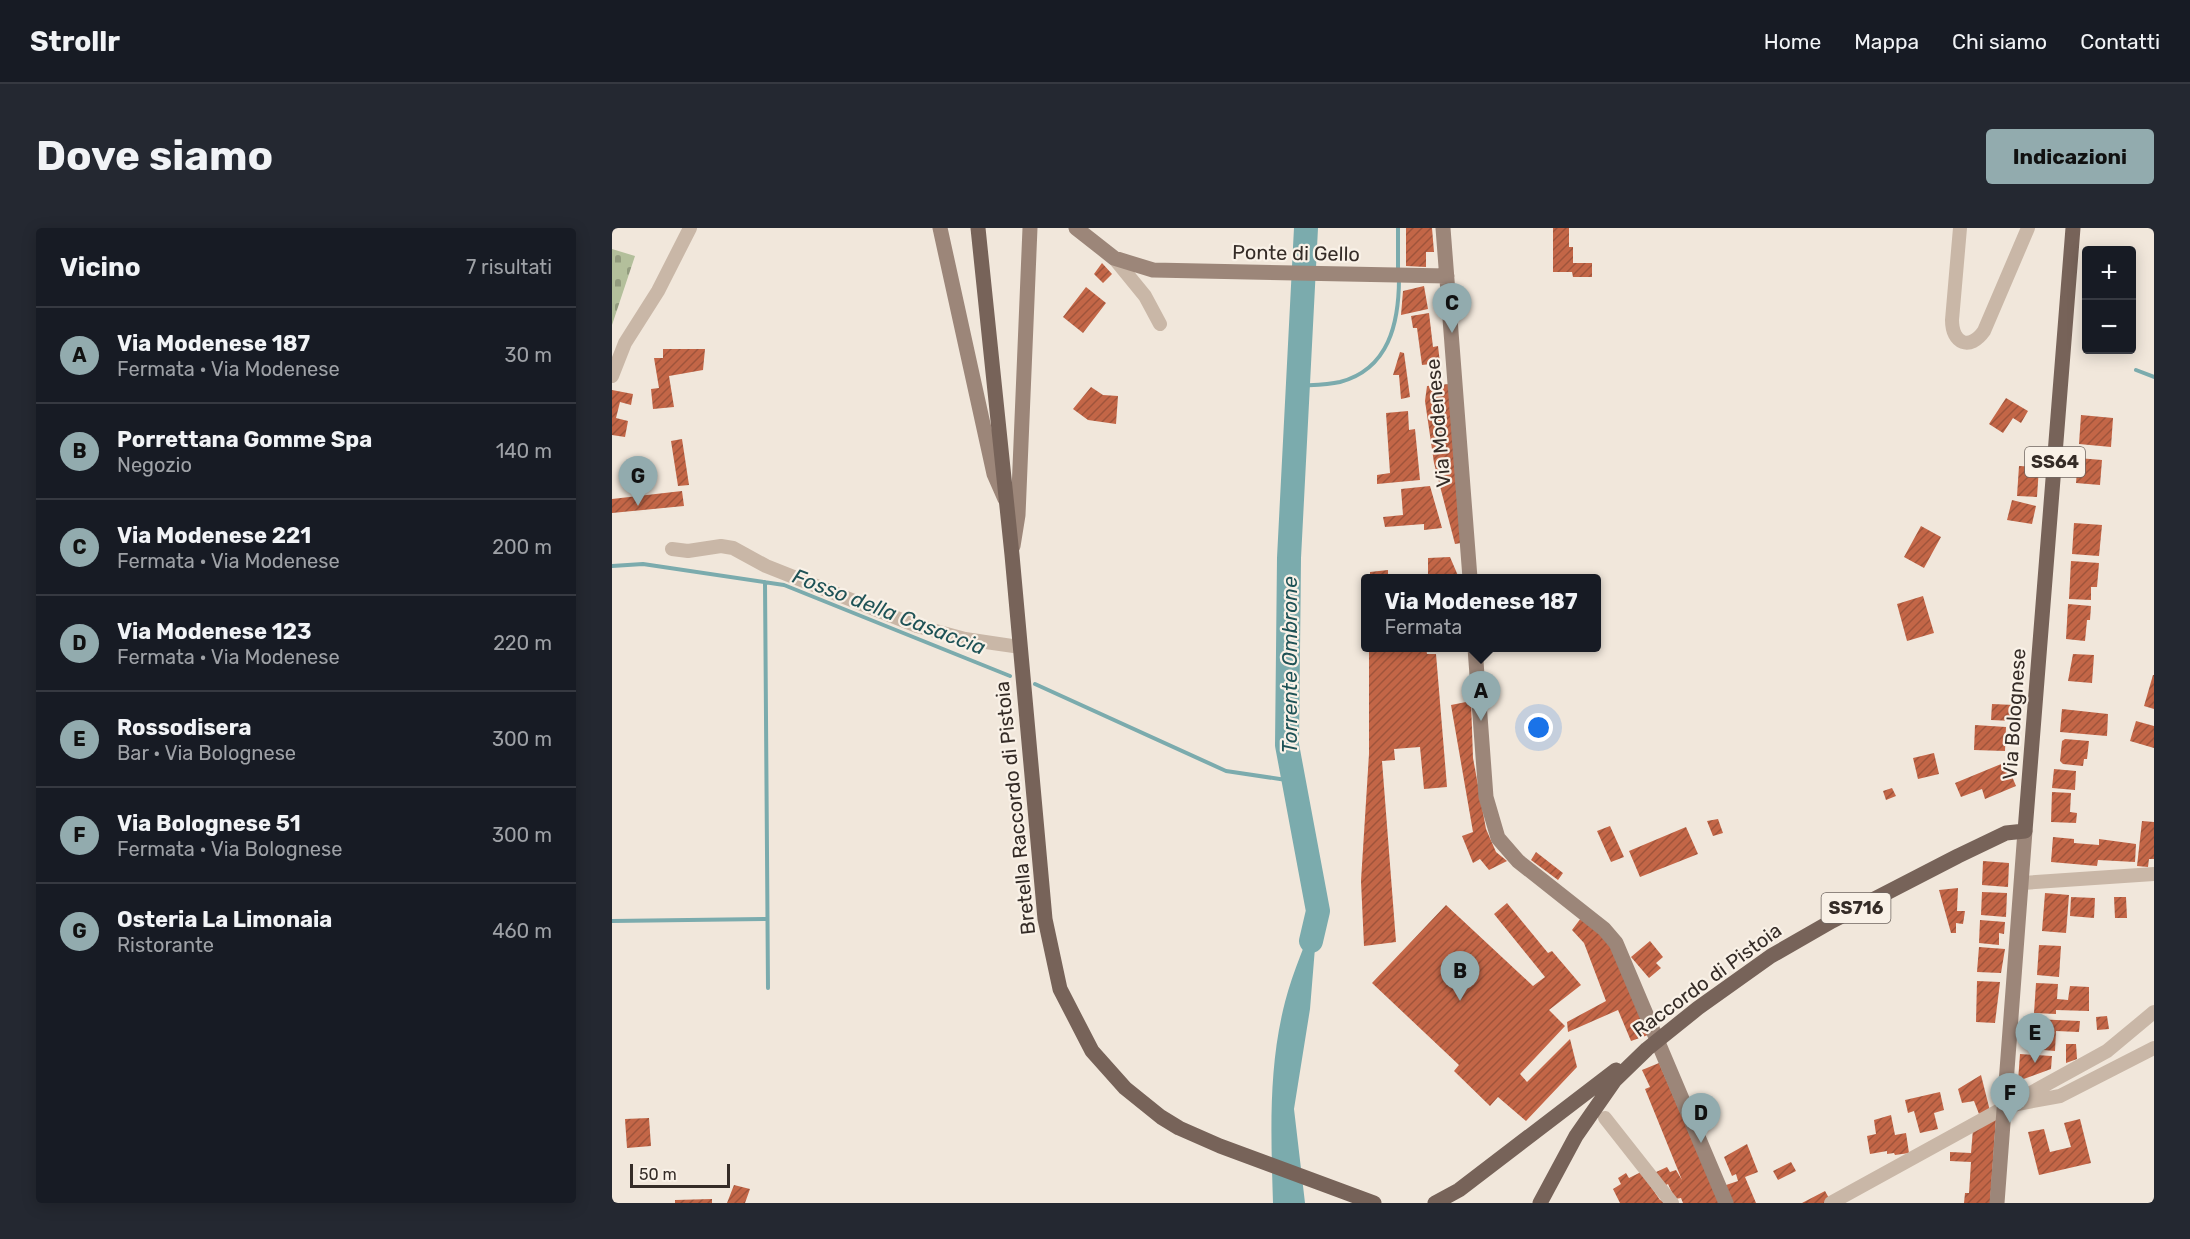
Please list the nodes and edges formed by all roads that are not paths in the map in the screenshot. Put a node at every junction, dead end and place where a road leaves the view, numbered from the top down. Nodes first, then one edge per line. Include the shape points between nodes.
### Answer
1 (690, 228) edge
2 (940, 228) edge
3 (978, 228) edge
4 (1030, 228) edge
5 (1076, 228) edge
6 (1443, 228) edge
7 (1960, 228) edge
8 (2028, 228) edge
9 (2073, 228) edge
10 (1114, 258) junction
11 (1447, 276) junction
12 (1160, 324) dead end
13 (612, 376) edge
14 (1005, 500) junction
15 (672, 549) dead end
16 (1012, 555) junction
17 (1470, 574) edge
18 (1020, 647) junction
19 (1476, 652) edge
20 (2025, 831) junction
21 (2154, 874) edge
22 (2022, 883) junction
23 (2154, 1012) edge
24 (2154, 1048) edge
25 (1647, 1049) junction
26 (2006, 1106) junction
27 (1605, 1118) dead end
28 (1374, 1203) edge
29 (1435, 1203) edge
30 (1540, 1203) edge
31 (1672, 1203) edge
32 (1726, 1203) edge
33 (1831, 1203) edge
34 (1997, 1203) edge

1 - 13 street via 658,291 625,343
2 - 14 street via 994,474
3 - 14 main road, Bretella Raccordo di Pistoia
4 - 16 street via 1018,514
5 - 10 street, Ponte di Gello
6 - 11 street, Via Modenese
7 - 8 street via 1952,320 1956,339 1963,342 1972,341 1984,331
9 - 20 main road, Via Bolognese / SS64
10 - 11 street, Ponte di Gello via 1136,267 1184,273
10 - 12 street via 1145,296
11 - 17 street, Via Modenese
14 - 16 main road, Bretella Raccordo di Pistoia
15 - 18 street via 733,548 766,566 917,626 965,639
16 - 18 main road, Bretella Raccordo di Pistoia
18 - 28 main road, Bretella Raccordo di Pistoia via 1045,919 1060,989 1092,1051 1125,1088 1179,1128
19 - 32 street via 1486,797 1494,828 1503,846 1518,861 1604,929 1616,943
20 - 22 street, Via Bolognese
20 - 25 main road, Raccordo di Pistoia / SS716 via 2006,833 1958,855 1822,926 1771,956
21 - 22 street
22 - 26 street, Via Bolognese
23 - 26 street via 2107,1051
24 - 26 street via 2060,1096
25 - 29 main road via 1459,1190
25 - 30 main road, Raccordo di Pistoia / SS716 via 1600,1100
26 - 33 street
26 - 34 street, Via Bolognese
27 - 31 street

